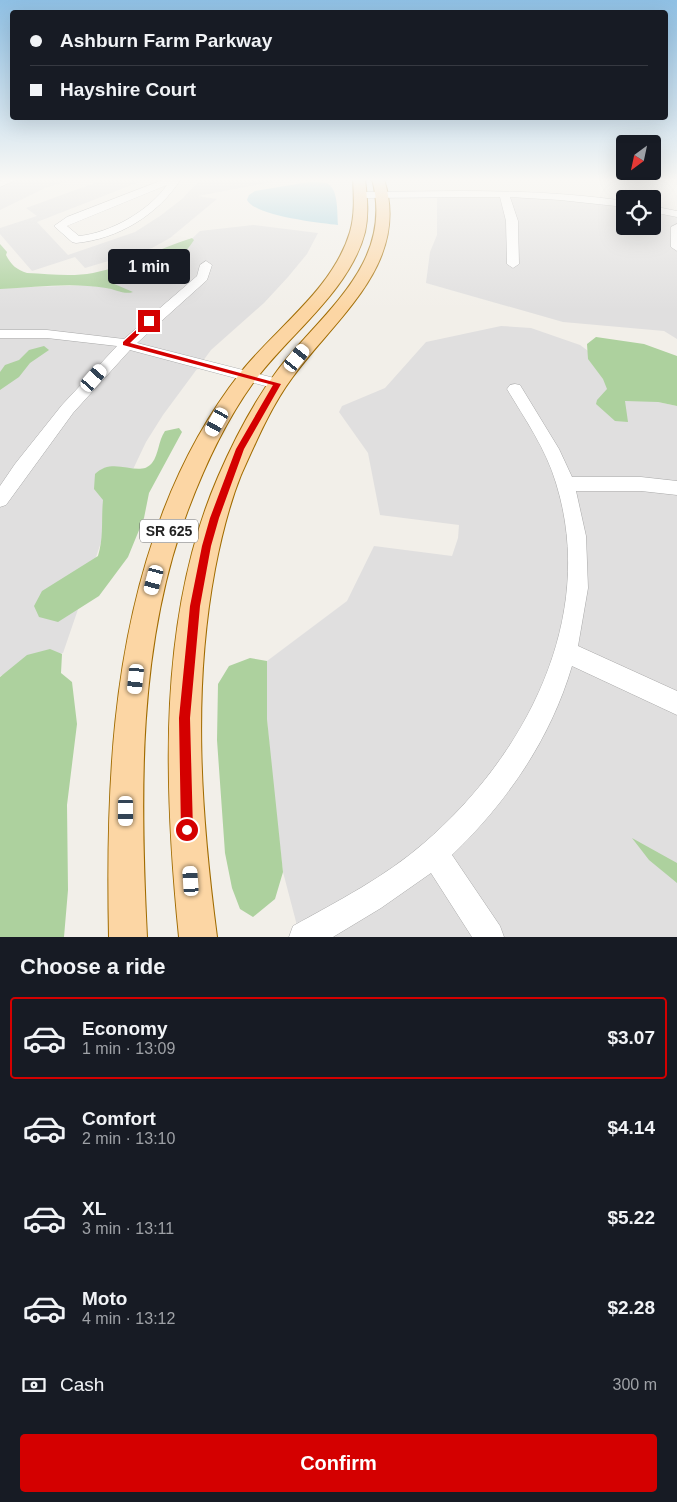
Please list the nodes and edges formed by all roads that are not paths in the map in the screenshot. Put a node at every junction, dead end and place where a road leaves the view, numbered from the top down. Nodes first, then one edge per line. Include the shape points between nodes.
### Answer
1 (63, 223) edge
2 (126, 223) edge
3 (361, 223) edge
4 (383, 223) edge
5 (512, 223) edge
6 (677, 227) edge
7 (677, 248) edge
8 (513, 264) dead end
9 (206, 265) dead end
10 (0, 334) edge
11 (126, 344) junction
12 (248, 376) junction
13 (277, 384) junction
14 (515, 389) dead end
15 (566, 484) junction
16 (677, 488) edge
17 (0, 500) edge
18 (566, 652) junction
19 (677, 703) edge
20 (434, 853) junction
21 (128, 937) edge
22 (198, 937) edge
23 (304, 937) edge
24 (489, 937) edge

1 - 2 street via 60,226 76,240 103,234
3 - 12 main road, SR 625 via 340,272
4 - 13 main road, SR 625 via 377,249 346,304
5 - 8 street
6 - 7 street
9 - 11 street via 203,277
10 - 11 street via 65,335
11 - 12 street
11 - 17 street via 61,415
12 - 13 street
12 - 21 main road, SR 625 via 217,422 184,488 158,565 147,610 137,662 130,731 126,811
13 - 22 main road, SR 625 via 240,449 230,474 207,546 195,606 184,718 187,830
14 - 15 street
15 - 16 street via 624,483
15 - 18 street via 575,521 578,583
18 - 19 street
18 - 20 street via 553,693 528,744 473,816
20 - 23 street via 363,903
20 - 24 street

